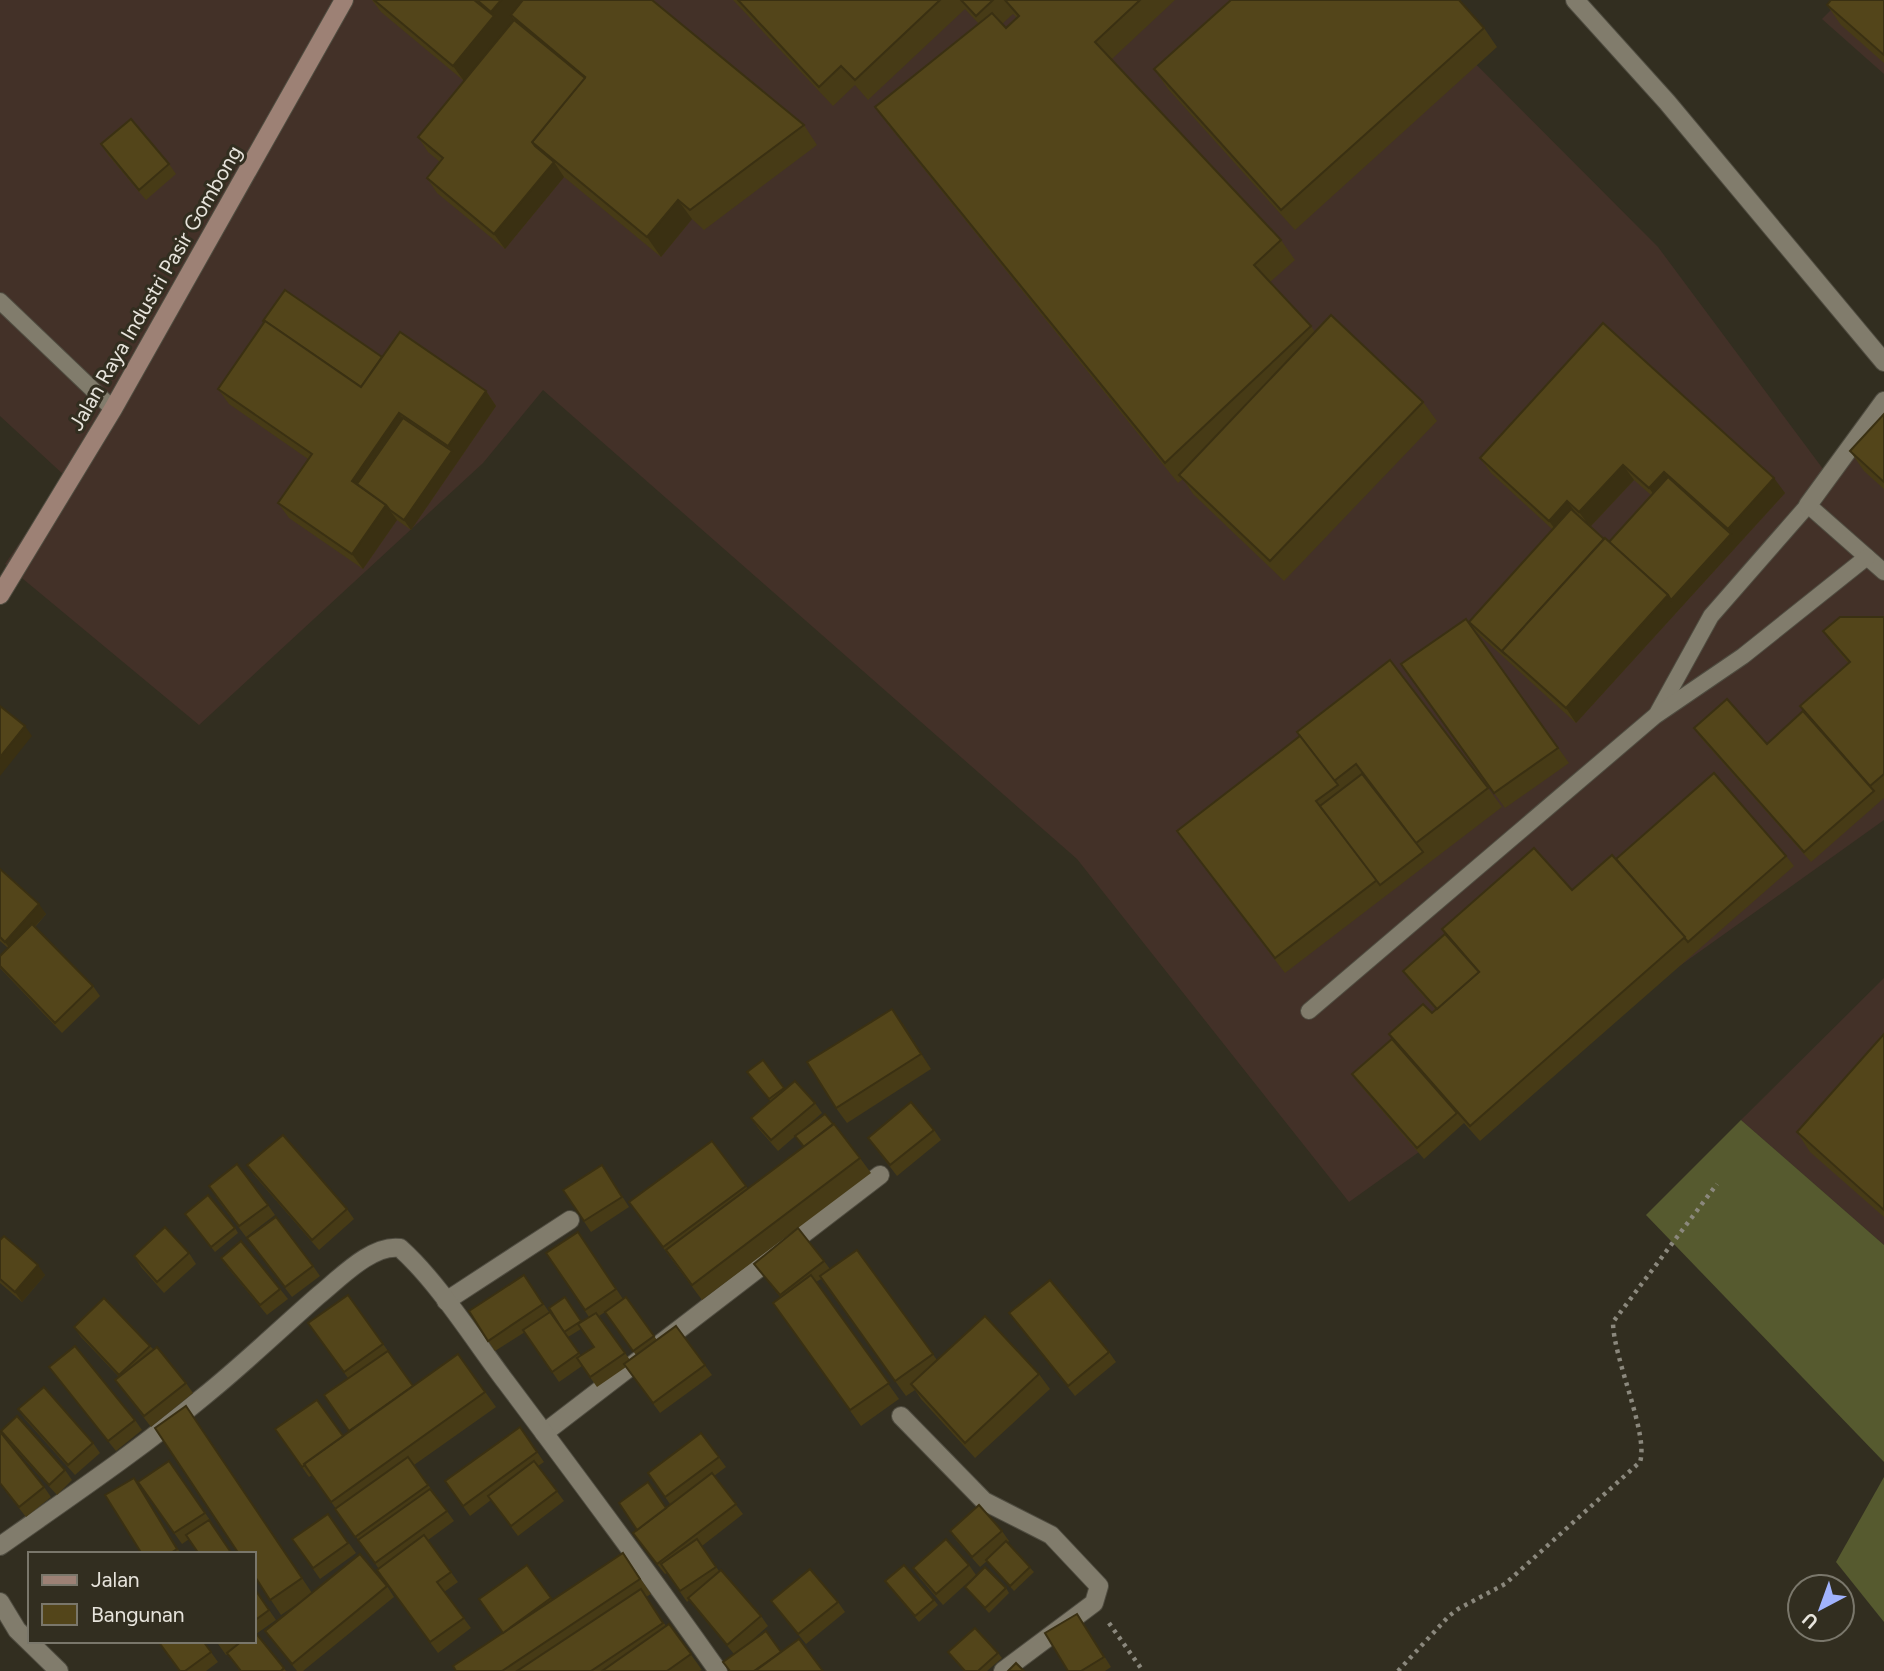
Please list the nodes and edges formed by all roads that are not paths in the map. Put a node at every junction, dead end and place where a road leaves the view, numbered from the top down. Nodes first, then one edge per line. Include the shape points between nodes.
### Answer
1 (344, 0) edge
2 (1575, 0) edge
3 (0, 301) edge
4 (1884, 362) edge
5 (1884, 401) edge
6 (113, 410) junction
7 (1808, 505) junction
8 (1867, 557) junction
9 (1884, 572) edge
10 (0, 595) edge
11 (1656, 716) junction
12 (1309, 1011) dead end
13 (880, 1175) dead end
14 (570, 1220) edge
15 (446, 1301) junction
16 (901, 1416) dead end
17 (544, 1433) junction
18 (0, 1546) edge
19 (0, 1602) edge
20 (28, 1640) edge
21 (31, 1643) edge
22 (59, 1671) edge
23 (719, 1671) edge
24 (1003, 1671) edge

1 - 6 main road, Jalan Raya Industri Pasir Gombong
2 - 4 street via 1667,102
3 - 6 lane
5 - 7 street
6 - 10 main road, Jalan Raya Industri Pasir Gombong
7 - 8 lane
7 - 11 lane via 1711,616
8 - 9 lane
8 - 11 lane via 1743,656
11 - 12 lane
13 - 17 street
14 - 15 street
15 - 17 street
15 - 18 street via 400,1248 381,1249 338,1280 202,1398
16 - 24 street via 984,1501 1051,1535 1099,1586 1094,1603
17 - 23 street
19 - 20 street
21 - 22 street

